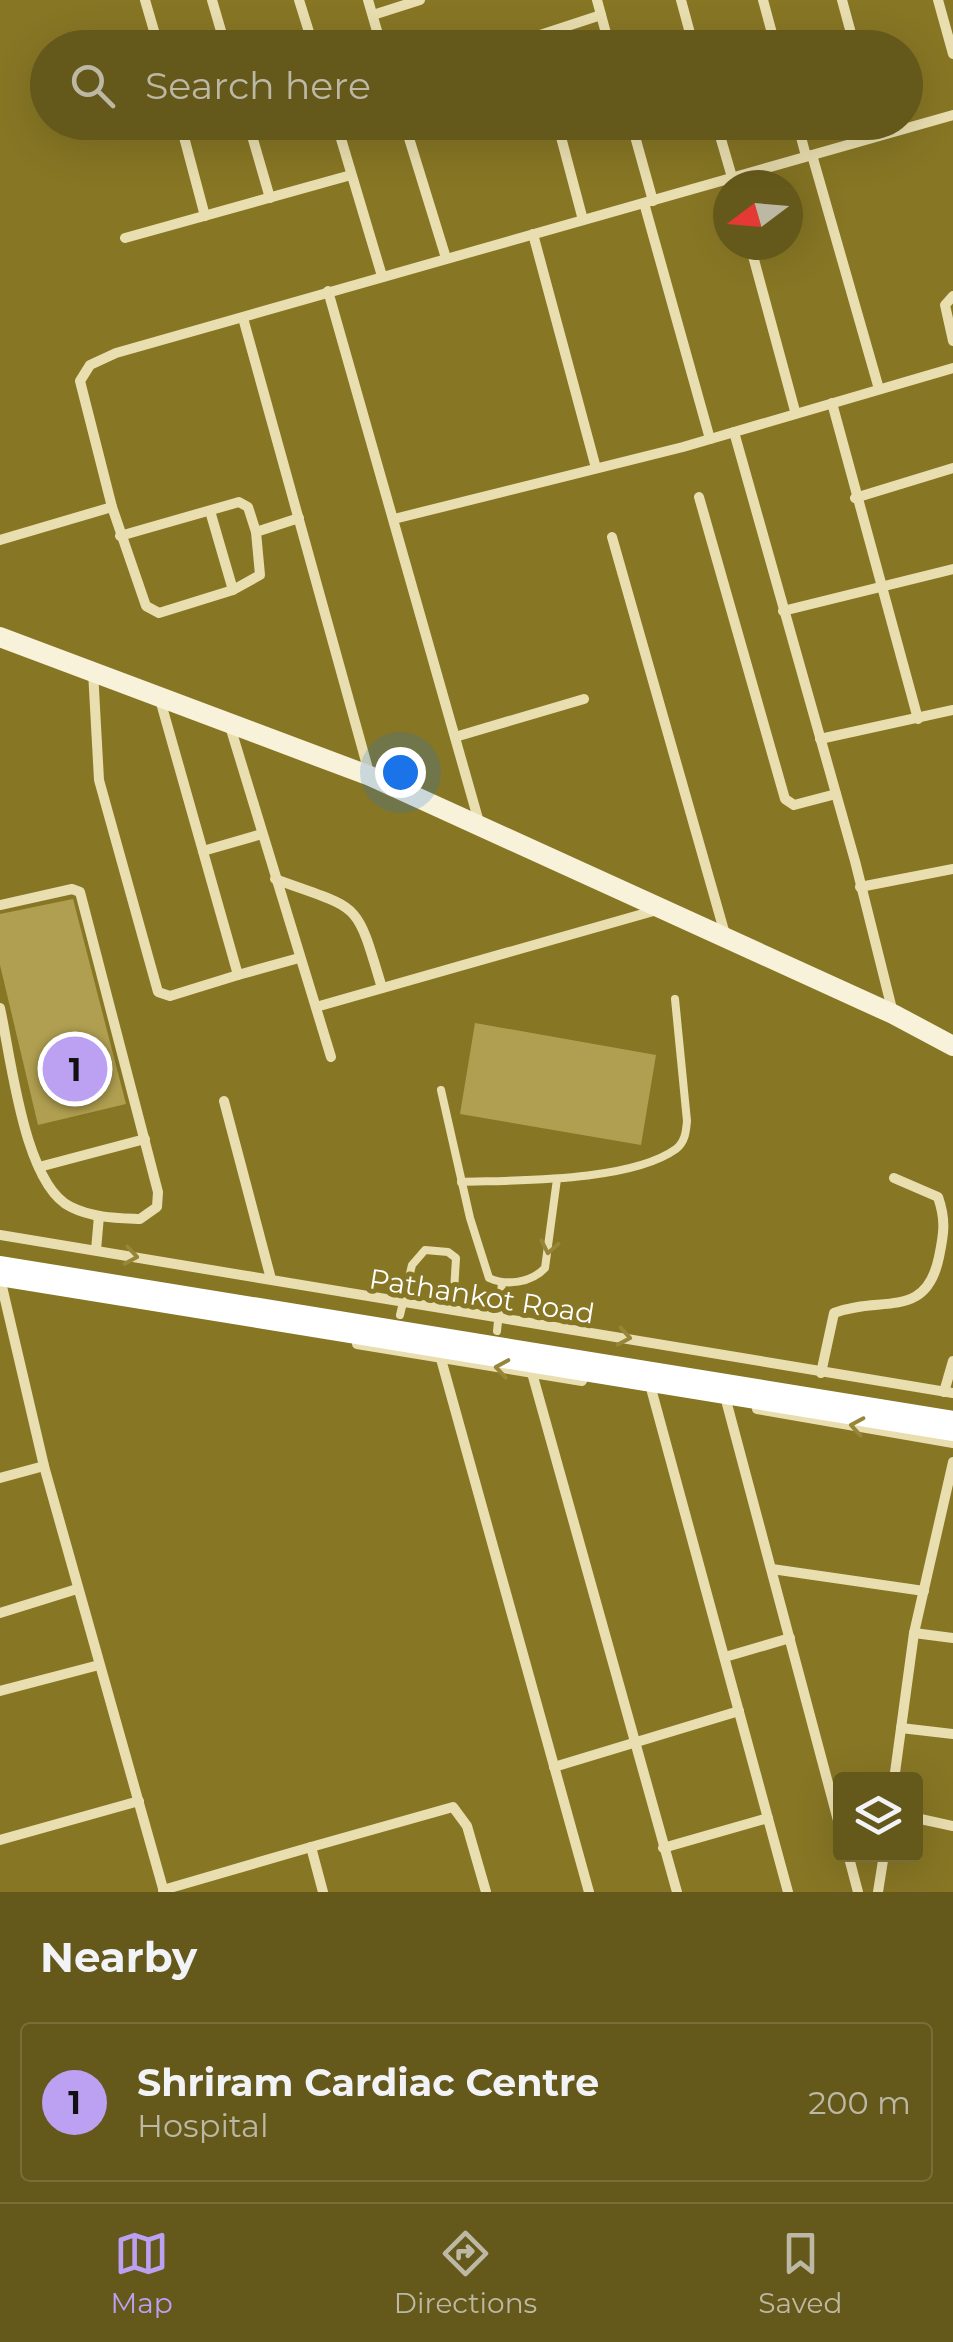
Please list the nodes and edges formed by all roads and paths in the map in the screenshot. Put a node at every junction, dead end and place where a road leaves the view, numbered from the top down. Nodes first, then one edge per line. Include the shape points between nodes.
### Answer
1 (146, 0) edge
2 (212, 0) edge
3 (300, 0) edge
4 (368, 0) edge
5 (420, 0) edge
6 (597, 0) edge
7 (680, 0) edge
8 (763, 0) edge
9 (842, 0) edge
10 (938, 0) edge
11 (373, 15) junction
12 (601, 15) junction
13 (154, 30) edge
14 (221, 30) edge
15 (309, 30) edge
16 (377, 30) edge
17 (565, 30) edge
18 (605, 30) edge
19 (689, 30) edge
20 (771, 30) edge
21 (851, 30) edge
22 (953, 54) edge
23 (953, 115) edge
24 (923, 124) edge
25 (185, 140) edge
26 (253, 140) edge
27 (341, 140) edge
28 (410, 140) edge
29 (562, 140) edge
30 (635, 140) edge
31 (721, 140) edge
32 (804, 140) edge
33 (865, 140) edge
34 (809, 155) junction
35 (730, 170) edge
36 (767, 170) edge
37 (351, 175) junction
38 (713, 187) edge
39 (270, 198) junction
40 (649, 202) junction
41 (206, 216) junction
42 (583, 220) junction
43 (533, 234) junction
44 (125, 238) dead end
45 (446, 258) junction
46 (754, 260) edge
47 (382, 276) junction
48 (328, 291) junction
49 (953, 296) edge
50 (244, 318) junction
51 (953, 341) edge
52 (953, 368) edge
53 (880, 389) junction
54 (832, 402) junction
55 (795, 411) junction
56 (734, 432) junction
57 (710, 439) junction
58 (596, 468) junction
59 (953, 468) edge
60 (700, 498) dead end
61 (855, 498) junction
62 (112, 507) junction
63 (210, 510) junction
64 (299, 518) junction
65 (394, 519) junction
66 (256, 532) junction
67 (120, 536) junction
68 (612, 537) dead end
69 (0, 540) edge
70 (953, 568) edge
71 (880, 587) junction
72 (234, 590) junction
73 (783, 610) junction
74 (0, 637) edge
75 (93, 669) junction
76 (159, 695) junction
77 (584, 698) dead end
78 (953, 710) edge
79 (918, 719) junction
80 (228, 720) junction
81 (455, 736) junction
82 (820, 739) junction
83 (370, 776) junction
84 (836, 794) junction
85 (479, 823) junction
86 (262, 834) junction
87 (202, 851) junction
88 (953, 869) edge
89 (275, 878) junction
90 (860, 887) junction
91 (0, 905) edge
92 (658, 909) junction
93 (725, 935) junction
94 (299, 958) junction
95 (238, 975) junction
96 (382, 988) junction
97 (675, 999) dead end
98 (316, 1007) junction
99 (0, 1008) edge
100 (893, 1014) junction
101 (953, 1046) edge
102 (331, 1056) dead end
103 (441, 1090) dead end
104 (224, 1101) dead end
105 (145, 1139) junction
106 (40, 1167) junction
107 (894, 1178) dead end
108 (557, 1179) junction
109 (461, 1182) junction
110 (99, 1216) junction
111 (0, 1235) edge
112 (96, 1250) junction
113 (0, 1252) edge
114 (0, 1274) edge
115 (271, 1279) junction
116 (502, 1283) junction
117 (401, 1308) junction
118 (453, 1308) junction
119 (260, 1313) junction
120 (498, 1324) junction
121 (441, 1359) junction
122 (953, 1361) edge
123 (532, 1373) junction
124 (821, 1373) junction
125 (601, 1384) dead end
126 (635, 1389) dead end
127 (652, 1392) junction
128 (668, 1394) dead end
129 (950, 1397) edge
130 (713, 1402) dead end
131 (728, 1404) junction
132 (953, 1426) edge
133 (953, 1443) edge
134 (953, 1462) edge
135 (44, 1466) junction
136 (0, 1478) edge
137 (772, 1569) junction
138 (77, 1589) junction
139 (924, 1590) junction
140 (0, 1613) edge
141 (914, 1633) junction
142 (790, 1638) junction
143 (953, 1638) edge
144 (724, 1658) junction
145 (99, 1665) junction
146 (0, 1691) edge
147 (739, 1711) junction
148 (901, 1728) junction
149 (953, 1734) edge
150 (633, 1743) junction
151 (554, 1767) junction
152 (895, 1772) edge
153 (139, 1801) junction
154 (833, 1801) edge
155 (768, 1818) junction
156 (923, 1820) edge
157 (953, 1826) edge
158 (0, 1840) edge
159 (311, 1847) junction
160 (663, 1848) junction
161 (850, 1862) edge
162 (883, 1862) edge
163 (163, 1891) edge
164 (324, 1892) edge
165 (486, 1892) edge
166 (589, 1892) edge
167 (676, 1892) edge
168 (788, 1892) edge
169 (858, 1892) edge
170 (878, 1892) edge

1 - 13 street
2 - 14 street
3 - 15 street
4 - 11 street
5 - 11 street
6 - 12 street
7 - 19 street
8 - 20 street
9 - 21 street
10 - 22 street
11 - 16 street
12 - 17 street
12 - 18 street
23 - 24 street
25 - 41 street
26 - 39 street
27 - 37 street
28 - 45 street
29 - 42 street
30 - 40 street
31 - 35 street
32 - 34 street
33 - 34 street
34 - 36 street
34 - 53 street
37 - 39 street
37 - 47 street
38 - 40 street
39 - 41 street
40 - 42 street
40 - 57 street
41 - 44 street
42 - 43 street
43 - 45 street
43 - 58 street
45 - 47 street
46 - 55 street
47 - 48 street
48 - 50 street
48 - 65 street
49 - 51 street via 945,305
50 - 62 street via 116,353 84,372 81,396
50 - 64 street
52 - 53 street
53 - 54 street
54 - 55 street
54 - 61 street
55 - 56 street
56 - 57 street
56 - 73 street
57 - 58 street
58 - 65 street
59 - 61 street
60 - 84 street via 782,794 794,805
61 - 71 street
62 - 67 street
62 - 69 street
63 - 66 street via 244,504
63 - 67 street
63 - 72 street
64 - 66 street
64 - 83 street
65 - 81 street
66 - 72 street via 260,575
67 - 72 street via 153,612
68 - 93 street
70 - 71 street
71 - 73 street
71 - 79 street
73 - 82 street
74 - 75 street
75 - 76 street
75 - 95 street via 99,780 158,992 170,996
76 - 80 street
76 - 87 street
77 - 81 street
78 - 79 street
79 - 82 street
80 - 83 street
80 - 86 street
81 - 85 street
82 - 84 street
83 - 85 street
84 - 90 street
85 - 92 street
86 - 87 street
86 - 89 street
87 - 95 street
88 - 90 street
89 - 94 street
89 - 96 street via 354,910
90 - 100 street
91 - 105 street via 72,888 80,892
92 - 93 street
92 - 96 street
93 - 100 street
94 - 95 street
94 - 98 street
96 - 98 street
97 - 108 lane via 686,1100 682,1142 655,1158
98 - 102 street
99 - 106 street
100 - 101 street
103 - 109 lane
104 - 115 street
105 - 106 street
105 - 110 street via 157,1207 140,1220
106 - 110 street via 48,1189 69,1206
107 - 124 street via 938,1196 946,1220 935,1277 925,1294 908,1302 834,1314
108 - 109 lane
108 -> 116 lane via 544,1268 527,1280
109 - 116 lane via 485,1272
110 - 112 street
111 - 112 street
112 -> 115 street
113 - 117 highway, Pathankot Road
114 - 119 highway
114 - 135 street
115 - 117 street
116 - 120 lane
117 - 118 street
117 - 118 lane via 416,1256 425,1250 448,1252 457,1262
117 - 120 highway, Pathankot Road
118 - 120 street
119 - 121 street via 356,1344
119 - 132 highway
120 -> 124 street
120 - 129 highway, Pathankot Road
123 -> 121 street
121 - 151 street
122 - 129 street
123 - 125 street
123 - 150 street
124 - 129 street
126 - 127 street
127 - 128 street
127 - 144 street
130 - 131 street
133 -> 131 street
131 - 137 street
134 - 139 street
135 - 136 street
135 - 138 street
137 - 139 street
137 - 142 street
138 - 140 street
138 - 145 street
139 - 141 street
141 - 143 street
141 - 148 street
142 - 144 street
142 - 154 street
144 - 147 street
145 - 146 street
145 - 153 street
147 - 150 street
147 - 155 street
148 - 149 street
148 - 152 street
150 - 151 street
150 - 160 street
151 - 166 street
153 - 158 street
153 - 163 street
155 - 160 street
155 - 168 street
156 - 157 street
159 - 163 street
159 - 164 street
159 - 165 street via 452,1807 467,1826
160 - 167 street
161 - 169 street
162 - 170 street

